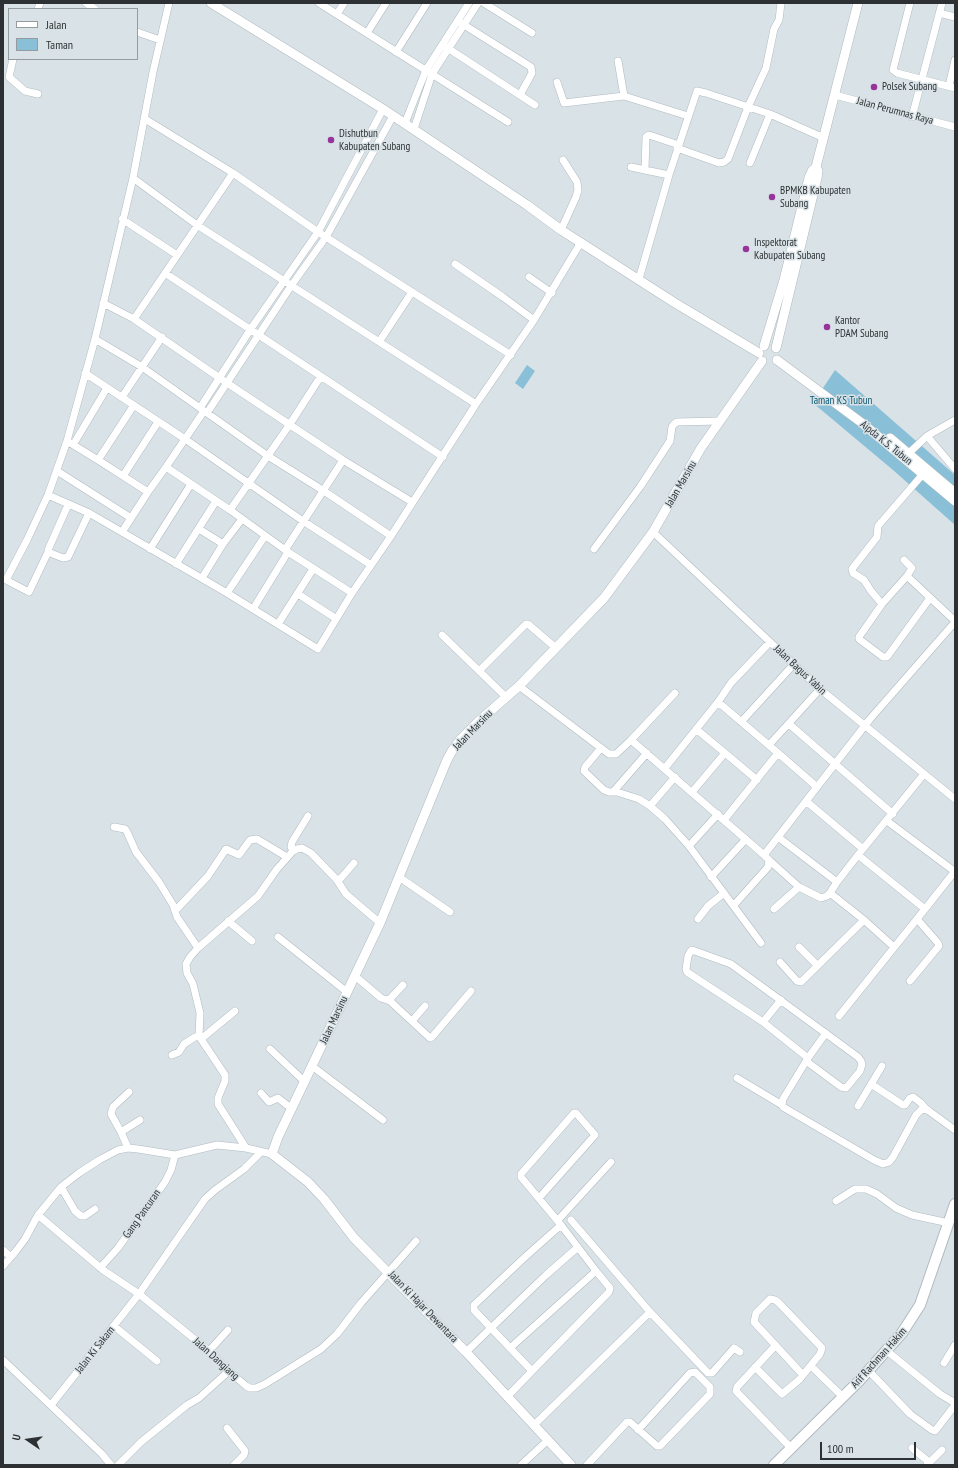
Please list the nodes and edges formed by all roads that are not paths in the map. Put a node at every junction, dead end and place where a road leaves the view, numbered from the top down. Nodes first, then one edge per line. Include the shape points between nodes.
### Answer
1 (169, 3) edge
2 (211, 3) edge
3 (319, 3) edge
4 (344, 3) edge
5 (386, 3) edge
6 (427, 3) edge
7 (470, 3) edge
8 (478, 3) edge
9 (484, 3) edge
10 (781, 3) edge
11 (858, 3) edge
12 (910, 3) edge
13 (942, 3) edge
14 (939, 13) junction
15 (337, 14) junction
16 (955, 17) edge
17 (461, 22) junction
18 (138, 32) edge
19 (367, 33) junction
20 (532, 33) dead end
21 (160, 40) junction
22 (445, 47) junction
23 (396, 52) junction
24 (13, 60) edge
25 (955, 60) edge
26 (618, 61) dead end
27 (429, 72) junction
28 (922, 79) junction
29 (557, 82) dead end
30 (952, 87) edge
31 (38, 94) dead end
32 (520, 95) junction
33 (835, 95) junction
34 (624, 96) junction
35 (536, 105) dead end
36 (748, 106) junction
37 (383, 109) junction
38 (770, 114) junction
39 (394, 116) junction
40 (688, 116) junction
41 (912, 117) junction
42 (145, 118) junction
43 (508, 122) dead end
44 (405, 123) junction
45 (955, 127) edge
46 (414, 129) junction
47 (824, 138) junction
48 (678, 148) junction
49 (563, 160) dead end
50 (750, 163) dead end
51 (631, 167) dead end
52 (816, 167) junction
53 (645, 170) junction
54 (233, 173) junction
55 (669, 175) junction
56 (133, 178) junction
57 (122, 220) junction
58 (197, 225) junction
59 (561, 230) junction
60 (318, 232) junction
61 (326, 237) junction
62 (581, 242) junction
63 (177, 255) junction
64 (455, 264) dead end
65 (165, 273) junction
66 (529, 277) dead end
67 (639, 279) junction
68 (284, 281) junction
69 (291, 286) junction
70 (412, 292) junction
71 (552, 293) junction
72 (103, 302) junction
73 (134, 318) junction
74 (534, 320) junction
75 (250, 330) junction
76 (259, 335) junction
77 (162, 338) junction
78 (94, 339) junction
79 (379, 342) junction
80 (762, 353) junction
81 (777, 354) junction
82 (511, 355) junction
83 (142, 367) junction
84 (85, 373) junction
85 (321, 376) junction
86 (219, 377) junction
87 (227, 383) junction
88 (107, 388) junction
89 (122, 397) junction
90 (476, 404) junction
91 (134, 405) junction
92 (204, 410) junction
93 (955, 420) edge
94 (720, 421) junction
95 (158, 422) junction
96 (290, 424) junction
97 (927, 436) junction
98 (185, 439) junction
99 (70, 443) junction
100 (909, 453) junction
101 (268, 456) junction
102 (443, 457) junction
103 (98, 460) junction
104 (343, 460) junction
105 (166, 467) junction
106 (955, 469) edge
107 (57, 472) junction
108 (923, 474) junction
109 (123, 476) junction
110 (191, 484) junction
111 (248, 484) junction
112 (324, 491) junction
113 (148, 492) junction
114 (955, 493) edge
115 (48, 495) junction
116 (216, 501) junction
117 (955, 501) edge
118 (412, 502) junction
119 (68, 505) junction
120 (230, 510) junction
121 (89, 513) junction
122 (131, 518) junction
123 (242, 519) junction
124 (303, 521) junction
125 (198, 529) junction
126 (122, 532) junction
127 (653, 532) junction
128 (265, 536) junction
129 (391, 536) junction
130 (223, 544) junction
131 (150, 549) junction
132 (594, 549) dead end
133 (287, 551) junction
134 (48, 552) junction
135 (904, 560) dead end
136 (176, 564) junction
137 (371, 565) junction
138 (313, 569) junction
139 (907, 576) junction
140 (202, 578) junction
141 (227, 593) junction
142 (352, 593) junction
143 (298, 594) junction
144 (930, 598) junction
145 (882, 604) junction
146 (253, 609) junction
147 (335, 618) junction
148 (955, 622) edge
149 (278, 624) junction
150 (442, 635) dead end
151 (770, 642) junction
152 (556, 648) junction
153 (794, 664) junction
154 (479, 671) junction
155 (519, 686) junction
156 (820, 689) junction
157 (675, 693) dead end
158 (506, 697) junction
159 (718, 702) junction
160 (741, 722) junction
161 (789, 724) junction
162 (865, 726) junction
163 (696, 729) junction
164 (631, 740) junction
165 (770, 745) junction
166 (601, 748) junction
167 (647, 753) junction
168 (725, 753) junction
169 (778, 753) junction
170 (835, 764) junction
171 (665, 768) junction
172 (924, 774) junction
173 (675, 777) junction
174 (757, 780) junction
175 (817, 787) junction
176 (613, 792) junction
177 (692, 792) junction
178 (955, 799) edge
179 (806, 801) junction
180 (650, 806) junction
181 (718, 814) junction
182 (893, 814) junction
183 (308, 816) dead end
184 (724, 820) junction
185 (887, 821) junction
186 (114, 827) dead end
187 (778, 837) junction
188 (746, 839) junction
189 (689, 846) junction
190 (863, 849) junction
191 (293, 851) junction
192 (858, 855) junction
193 (287, 857) junction
194 (766, 858) junction
195 (354, 863) dead end
196 (955, 871) edge
197 (399, 877) junction
198 (711, 877) junction
199 (336, 880) junction
200 (837, 882) junction
201 (799, 887) junction
202 (724, 893) junction
203 (830, 893) junction
204 (734, 905) junction
205 (774, 909) dead end
206 (925, 909) junction
207 (175, 911) junction
208 (450, 912) dead end
209 (698, 919) dead end
210 (917, 919) junction
211 (864, 920) junction
212 (228, 921) junction
213 (380, 923) junction
214 (278, 937) dead end
215 (252, 941) dead end
216 (761, 943) dead end
217 (799, 946) dead end
218 (894, 947) junction
219 (198, 948) junction
220 (780, 962) dead end
221 (817, 965) junction
222 (356, 976) junction
223 (910, 981) dead end
224 (403, 985) dead end
225 (471, 991) dead end
226 (348, 992) junction
227 (389, 1000) junction
228 (781, 1000) junction
229 (425, 1006) dead end
230 (235, 1012) dead end
231 (839, 1016) dead end
232 (412, 1021) junction
233 (764, 1022) junction
234 (826, 1033) junction
235 (200, 1038) junction
236 (270, 1049) dead end
237 (172, 1055) dead end
238 (807, 1060) junction
239 (312, 1066) junction
240 (882, 1066) dead end
241 (738, 1078) dead end
242 (305, 1082) junction
243 (871, 1084) junction
244 (129, 1092) dead end
245 (260, 1093) dead end
246 (782, 1105) junction
247 (858, 1106) dead end
248 (292, 1109) junction
249 (926, 1109) junction
250 (140, 1120) dead end
251 (382, 1120) dead end
252 (955, 1130) edge
253 (121, 1132) junction
254 (128, 1148) junction
255 (246, 1148) junction
256 (261, 1152) junction
257 (272, 1154) junction
258 (175, 1155) junction
259 (611, 1162) dead end
260 (61, 1188) junction
261 (539, 1198) junction
262 (836, 1201) dead end
263 (955, 1204) edge
264 (95, 1209) dead end
265 (38, 1215) junction
266 (571, 1220) dead end
267 (559, 1222) junction
268 (949, 1223) junction
269 (416, 1241) dead end
270 (578, 1247) junction
271 (3, 1250) edge
272 (11, 1257) junction
273 (3, 1266) edge
274 (100, 1268) junction
275 (596, 1271) junction
276 (389, 1272) junction
277 (139, 1294) junction
278 (650, 1312) junction
279 (114, 1326) junction
280 (491, 1328) junction
281 (228, 1330) dead end
282 (955, 1345) edge
283 (775, 1346) junction
284 (510, 1348) junction
285 (209, 1351) junction
286 (887, 1351) junction
287 (466, 1352) junction
288 (740, 1352) dead end
289 (3, 1360) edge
290 (157, 1361) dead end
291 (944, 1363) dead end
292 (811, 1366) junction
293 (755, 1367) junction
294 (229, 1371) junction
295 (532, 1371) junction
296 (868, 1371) junction
297 (803, 1374) junction
298 (508, 1396) junction
299 (843, 1397) junction
300 (955, 1404) edge
301 (52, 1405) junction
302 (534, 1425) junction
303 (227, 1428) dead end
304 (638, 1430) junction
305 (548, 1440) junction
306 (791, 1448) junction
307 (912, 1448) dead end
308 (942, 1450) dead end
309 (525, 1464) edge
310 (928, 1464) edge
311 (111, 1465) edge
312 (118, 1465) edge
313 (234, 1465) edge
314 (571, 1465) edge
315 (588, 1465) edge
316 (774, 1465) edge

1 - 21 street
2 - 37 street
3 - 15 street
4 - 15 street
5 - 19 street
6 - 23 street
7 - 17 street
8 - 17 street
9 - 20 street
10 - 36 street via 766,68
11 - 33 street
12 - 28 street via 894,70
13 - 14 street
14 - 16 street
14 - 28 street
15 - 19 street
17 - 22 street
17 - 32 street via 531,66 532,73
18 - 21 street
19 - 23 street
21 - 42 street
22 - 27 street
22 - 32 street
23 - 27 street
24 - 31 street via 9,77 25,91
25 - 30 street
26 - 34 street
27 - 43 street
27 - 44 street
27 - 46 street
28 - 30 street
28 - 41 street
29 - 34 street via 564,104
32 - 35 street
33 - 41 street, Jalan Perumnas Raya
33 - 47 street
34 - 40 street
36 - 38 street
36 - 40 street via 698,90
36 - 48 street via 728,159 724,162 719,163
37 - 39 street
37 - 60 street
38 - 47 street
38 - 50 street
39 - 44 street
39 - 61 street
40 - 48 street
41 - 45 street, Jalan Perumnas Raya
42 - 54 street
42 - 56 street
44 - 46 street
46 - 59 street
47 - 52 street
48 - 53 street via 676,144 647,136
48 - 55 street
49 - 59 street via 577,182 578,190
51 - 53 street
52 - 80 street, Jalan Marsinu via 809,178 784,280
52 - 81 street via 817,178
53 - 55 street
54 - 58 street
54 - 60 street
55 - 67 street
56 - 57 street
56 - 58 street
57 - 63 street
57 - 72 street
58 - 63 street
58 - 68 street
59 - 62 street
60 - 61 street
60 - 68 street
61 - 69 street
61 - 70 street
62 - 67 street
62 - 71 street
63 - 65 street
64 - 74 street
65 - 73 street
65 - 75 street
66 - 71 street
67 - 80 street via 675,303
68 - 69 street
68 - 75 street
69 - 76 street
69 - 79 street
70 - 79 street
70 - 82 street
71 - 74 street
72 - 73 street
72 - 78 street
73 - 77 street
74 - 82 street
75 - 76 street
75 - 86 street
76 - 85 street
76 - 87 street
77 - 83 street
77 - 86 street
78 - 83 street
78 - 84 street
79 - 90 street
80 - 81 street via 771,345
80 - 81 street via 770,364
80 - 94 street, Jalan Marsinu
81 - 100 street, Aipda K.S. Tubun
81 - 108 street, Aipda K.S. Tubun
82 - 90 street
83 - 89 street
83 - 92 street
84 - 88 street
84 - 99 street
85 - 96 street
85 - 102 street
86 - 87 street
86 - 92 street
87 - 92 street
87 - 96 street
88 - 89 street
88 - 99 street
89 - 91 street
90 - 102 street
91 - 95 street
91 - 103 street
92 - 98 street
92 - 101 street
93 - 97 street
94 - 127 street, Jalan Marsinu via 701,448
94 - 132 street via 674,424 670,441
95 - 98 street
95 - 109 street
96 - 101 street
96 - 104 street
97 - 100 street
97 - 106 street
98 - 105 street
98 - 111 street
99 - 103 street
99 - 107 street
100 - 114 street, Aipda K.S. Tubun
101 - 111 street
101 - 112 street
102 - 118 street
103 - 109 street
104 - 112 street
104 - 118 street
105 - 110 street
105 - 113 street
107 - 115 street
107 - 122 street
108 - 117 street, Aipda K.S. Tubun
108 - 145 street via 878,526 877,536 852,569
109 - 113 street
110 - 116 street
110 - 131 street
111 - 120 street
111 - 124 street
112 - 124 street
112 - 129 street
113 - 122 street
115 - 119 street
115 - 134 street via 6,580 29,592
116 - 120 street
116 - 125 street
118 - 129 street
119 - 121 street
119 - 134 street
120 - 123 street
121 - 126 street
121 - 134 street via 68,558
122 - 126 street
123 - 128 street
123 - 130 street
124 - 133 street
124 - 137 street
125 - 130 street
125 - 136 street
126 - 131 street
127 - 151 street, Jalan Bagus Yabin
127 - 152 street, Jalan Marsinu via 604,598
128 - 133 street
128 - 141 street
129 - 137 street
130 - 140 street
131 - 136 street
133 - 138 street
133 - 146 street
135 - 139 street via 912,568
136 - 140 street
137 - 142 street
138 - 142 street
138 - 143 street
139 - 144 street
139 - 145 street
140 - 141 street
141 - 146 street
142 - 147 street
143 - 147 street
143 - 149 street
144 - 145 street via 886,658 858,638
144 - 148 street
146 - 149 street
147 - 149 street via 318,649
148 - 162 street
150 - 154 street
151 - 153 street, Jalan Bagus Yabin
151 - 159 street via 731,683
152 - 154 street via 526,624
152 - 155 street, Jalan Marsinu
153 - 156 street, Jalan Bagus Yabin
153 - 160 street
154 - 158 street
155 - 158 street, Jalan Marsinu
155 - 166 street
156 - 161 street
156 - 162 street, Jalan Bagus Yabin
157 - 164 street
158 - 197 street, Jalan Marsinu via 460,740 447,760
159 - 160 street
159 - 163 street
160 - 165 street
161 - 165 street
161 - 170 street
162 - 170 street
162 - 172 street, Jalan Bagus Yabin
163 - 168 street
163 - 171 street
164 - 166 street via 616,754 609,754
164 - 167 street
165 - 169 street
166 - 176 street via 584,770 604,790
167 - 171 street
167 - 176 street
168 - 174 street
168 - 177 street
169 - 174 street
169 - 175 street
170 - 175 street
170 - 182 street
171 - 173 street
172 - 178 street, Jalan Bagus Yabin
172 - 182 street
173 - 177 street
173 - 180 street
174 - 184 street
175 - 179 street
176 - 180 street via 639,799
177 - 181 street
179 - 187 street
179 - 190 street
180 - 189 street
181 - 184 street
181 - 189 street
182 - 185 street
183 - 191 street via 292,842
184 - 188 street
185 - 190 street
185 - 196 street
186 - 207 street via 125,829 136,852 160,882
187 - 194 street
187 - 200 street
188 - 194 street
188 - 198 street
189 - 198 street
190 - 192 street
191 - 193 street
191 - 199 street via 302,848 311,853
192 - 200 street
192 - 206 street
193 - 207 street via 257,839 250,840 238,855 226,849 202,883
193 - 212 street via 258,896
194 - 201 street
194 - 204 street via 768,867
195 - 199 street
196 - 206 street
197 - 208 street
197 - 213 street, Jalan Marsinu
198 - 202 street
199 - 213 street via 346,894
200 - 203 street
201 - 203 street via 821,898
201 - 205 street
202 - 204 street
202 - 209 street via 708,906
203 - 211 street
204 - 216 street
206 - 210 street
207 - 219 street via 176,917
210 - 218 street
210 - 223 street via 939,946
211 - 218 street
211 - 221 street
212 - 215 street
212 - 219 street
213 - 222 street, Jalan Marsinu
214 - 226 street
217 - 221 street
218 - 231 street
219 - 235 street via 185,968 193,984 200,1013
220 - 221 street via 800,982
222 - 226 street, Jalan Marsinu
222 - 227 street via 381,998
224 - 227 street
225 - 232 street via 432,1037
226 - 239 street, Jalan Marsinu
227 - 232 street
228 - 233 street
228 - 233 street via 731,964 692,950 690,952 687,972
228 - 234 street
229 - 232 street
230 - 235 street
233 - 238 street
234 - 238 street
234 - 238 street via 862,1061 860,1071 846,1088 841,1087
235 - 237 street via 195,1037
235 - 255 street via 225,1075 226,1081 221,1089 218,1104
236 - 242 street
238 - 246 street via 783,1099
239 - 242 street, Jalan Marsinu
239 - 251 street
240 - 243 street
241 - 246 street
242 - 248 street, Jalan Marsinu
243 - 247 street
243 - 249 street via 905,1106 913,1097
244 - 253 street via 113,1107 110,1114
245 - 248 street via 269,1102 278,1098
246 - 249 street via 883,1164 893,1157 918,1112
248 - 257 street, Jalan Marsinu
249 - 252 street
250 - 253 street
253 - 254 street
254 - 258 street
254 - 260 street via 99,1160 79,1172
255 - 256 street
255 - 258 street via 218,1145
256 - 257 street
256 - 277 street, Jalan Ki Sakam via 244,1169 205,1199
257 - 276 street, Jalan Ki Hajar Dewantara via 308,1182 354,1238
258 - 274 street, Gang Pancuran via 165,1182 118,1248
259 - 267 street
260 - 264 street via 81,1216
260 - 265 street
261 - 261 street via 521,1178 521,1174 576,1113 595,1134
261 - 267 street
262 - 268 street via 854,1189 866,1189 912,1215
263 - 268 main road, Arif Rachman Hakim
265 - 272 street via 25,1239
265 - 274 street, Jalan Dangiang
266 - 278 street
267 - 270 street
267 - 280 street via 473,1307
268 - 286 main road, Arif Rachman Hakim via 917,1310
269 - 276 street
270 - 275 street
270 - 280 street
271 - 272 street
272 - 273 street
274 - 277 street, Jalan Dangiang
275 - 284 street
275 - 295 street via 610,1288 609,1292
276 - 287 street, Jalan Ki Hajar Dewantara
276 - 294 street, Jalan Dangiang via 337,1334 321,1349 284,1373 256,1388 250,1388
277 - 279 street, Jalan Ki Sakam
277 - 285 street, Jalan Dangiang
278 - 288 street via 709,1374 712,1374 735,1348
278 - 302 street
279 - 290 street
279 - 301 street, Jalan Ki Sakam
280 - 284 street
280 - 287 street
281 - 285 street
282 - 291 street
283 - 292 street via 753,1320 756,1313 772,1299 822,1348
283 - 293 street
283 - 297 street
284 - 295 street
285 - 294 street, Jalan Dangiang
286 - 296 main road, Arif Rachman Hakim
286 - 300 street
287 - 298 street, Jalan Ki Hajar Dewantara
289 - 301 street
292 - 297 street
292 - 299 street
293 - 297 street via 782,1394
293 - 306 street via 737,1387 737,1393
294 - 312 street via 199,1398 141,1442
295 - 298 street
296 - 299 main road, Arif Rachman Hakim
296 - 300 street via 910,1414 932,1430 935,1431
298 - 302 street, Jalan Ki Hajar Dewantara
299 - 306 main road, Arif Rachman Hakim
301 - 311 street
302 - 305 street, Jalan Ki Hajar Dewantara
303 - 313 street via 245,1451
304 - 304 street via 690,1373 695,1372 710,1387 710,1394 660,1446
304 - 315 street via 627,1422
305 - 309 street
305 - 314 street, Jalan Ki Hajar Dewantara
306 - 316 main road, Arif Rachman Hakim
307 - 310 street
308 - 310 street

